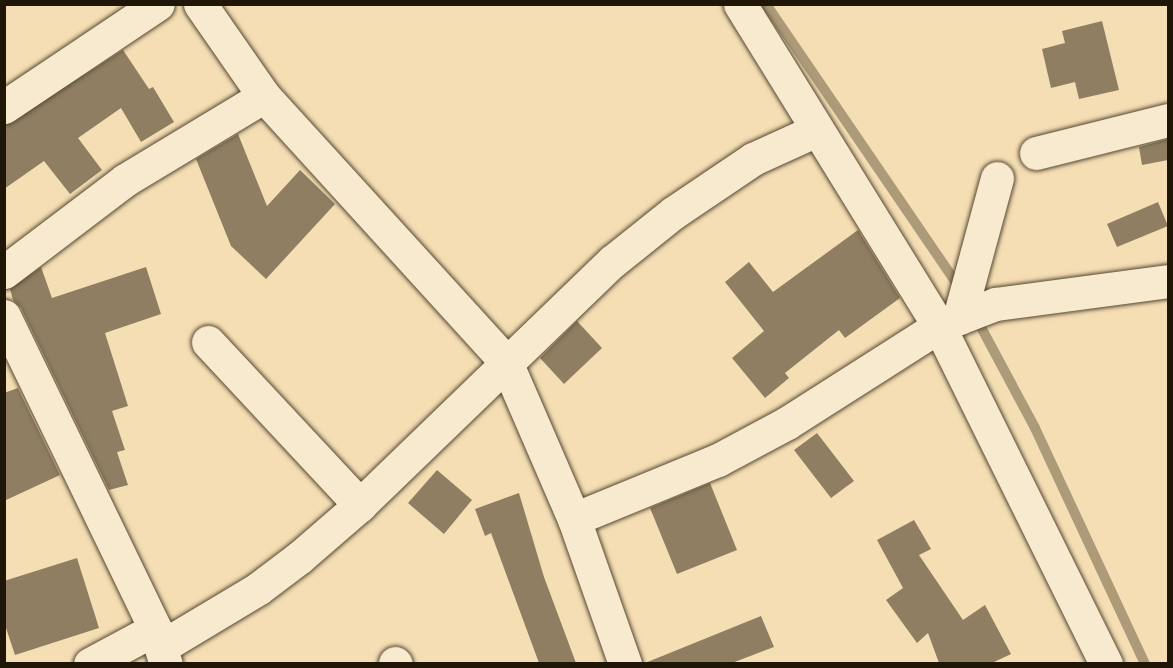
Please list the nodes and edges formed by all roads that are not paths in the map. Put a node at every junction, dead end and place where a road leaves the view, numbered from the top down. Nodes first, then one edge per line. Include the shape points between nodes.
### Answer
1 (158, 4) edge
2 (200, 4) edge
3 (740, 4) edge
4 (264, 96) junction
5 (4, 107) edge
6 (1168, 120) edge
7 (817, 130) junction
8 (1036, 153) dead end
9 (997, 178) dead end
10 (4, 272) edge
11 (1168, 281) edge
12 (4, 316) edge
13 (949, 322) junction
14 (208, 342) dead end
15 (506, 363) junction
16 (360, 505) junction
17 (574, 519) junction
18 (161, 647) edge
19 (90, 663) edge
20 (625, 663) edge
21 (1106, 663) edge

1 - 5 street
2 - 4 street
3 - 7 street
4 - 10 street via 125,180
4 - 15 street
6 - 8 street
7 - 13 street
7 - 15 street via 753,159 673,213 613,261
9 - 13 street
11 - 13 street via 996,304
12 - 18 street
13 - 17 street via 787,423 728,455
13 - 21 street
14 - 16 street
15 - 16 street
15 - 17 street
16 - 18 street via 258,588
17 - 20 street
18 - 19 street

